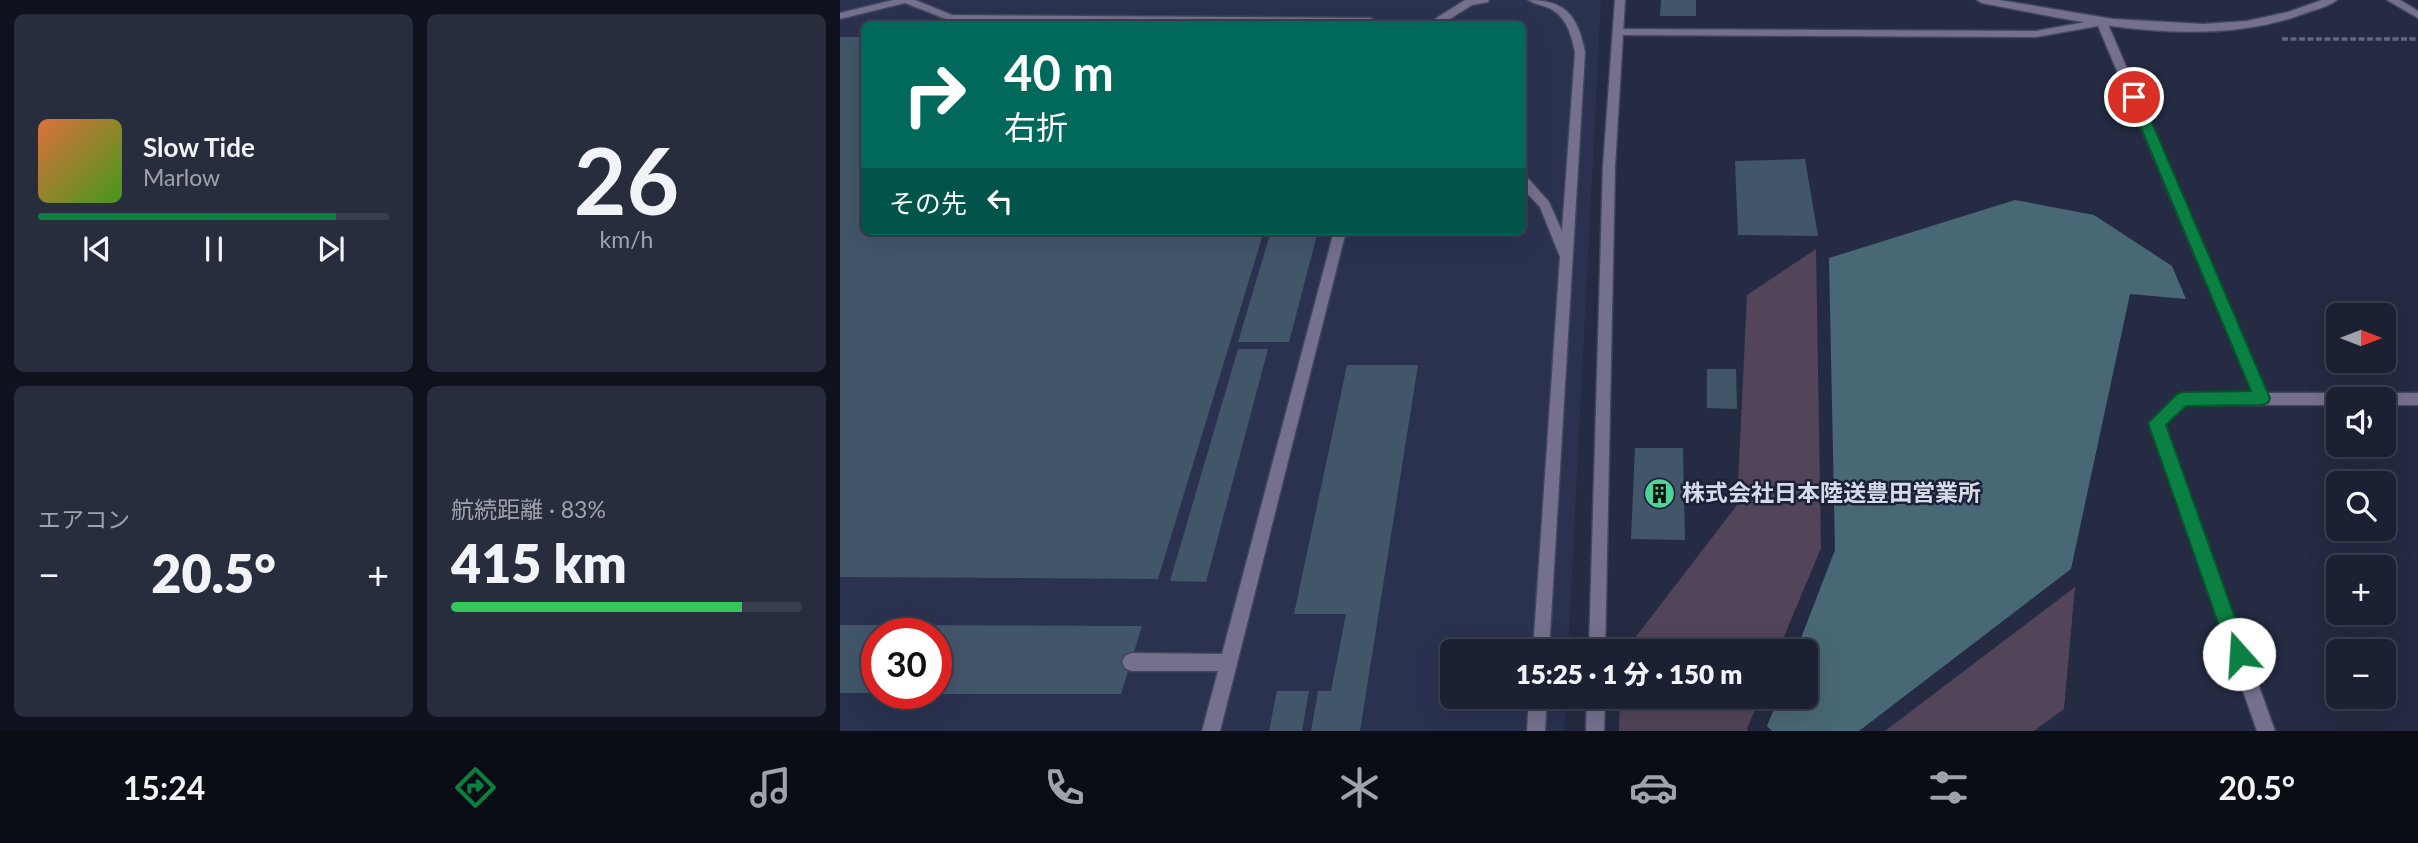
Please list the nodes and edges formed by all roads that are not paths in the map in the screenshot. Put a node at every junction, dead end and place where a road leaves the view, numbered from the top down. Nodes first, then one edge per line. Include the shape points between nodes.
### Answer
1 (906, 0) edge
2 (1484, 0) edge
3 (1533, 0) edge
4 (1620, 0) edge
5 (1982, 0) edge
6 (2332, 0) edge
7 (2392, 0) edge
8 (2418, 15) edge
9 (840, 16) edge
10 (1372, 21) edge
11 (1438, 21) edge
12 (2102, 22) junction
13 (1618, 32) junction
14 (1526, 184) edge
15 (1339, 235) edge
16 (1568, 261) junction
17 (2262, 398) junction
18 (2326, 399) edge
19 (2396, 399) edge
20 (2418, 399) edge
21 (1542, 639) edge
22 (1597, 639) edge
23 (1131, 662) dead end
24 (1227, 663) junction
25 (1537, 709) edge
26 (1596, 709) edge
27 (1210, 731) edge
28 (1536, 731) edge
29 (1595, 731) edge
30 (2266, 731) edge

1 - 9 street
1 - 10 street via 951,18
2 - 11 street via 1469,2
3 - 16 street via 1550,3 1575,26 1580,52
4 - 13 street
5 - 12 street
6 - 12 street via 2256,23
7 - 8 street
12 - 13 street via 2036,34
12 - 17 street
13 - 22 street via 1609,167
14 - 16 street via 1545,205
15 - 24 street
16 - 21 street
17 - 18 street
17 - 30 street via 2183,399 2157,423
19 - 20 street
23 - 24 street
24 - 27 street
25 - 28 street
26 - 29 street

